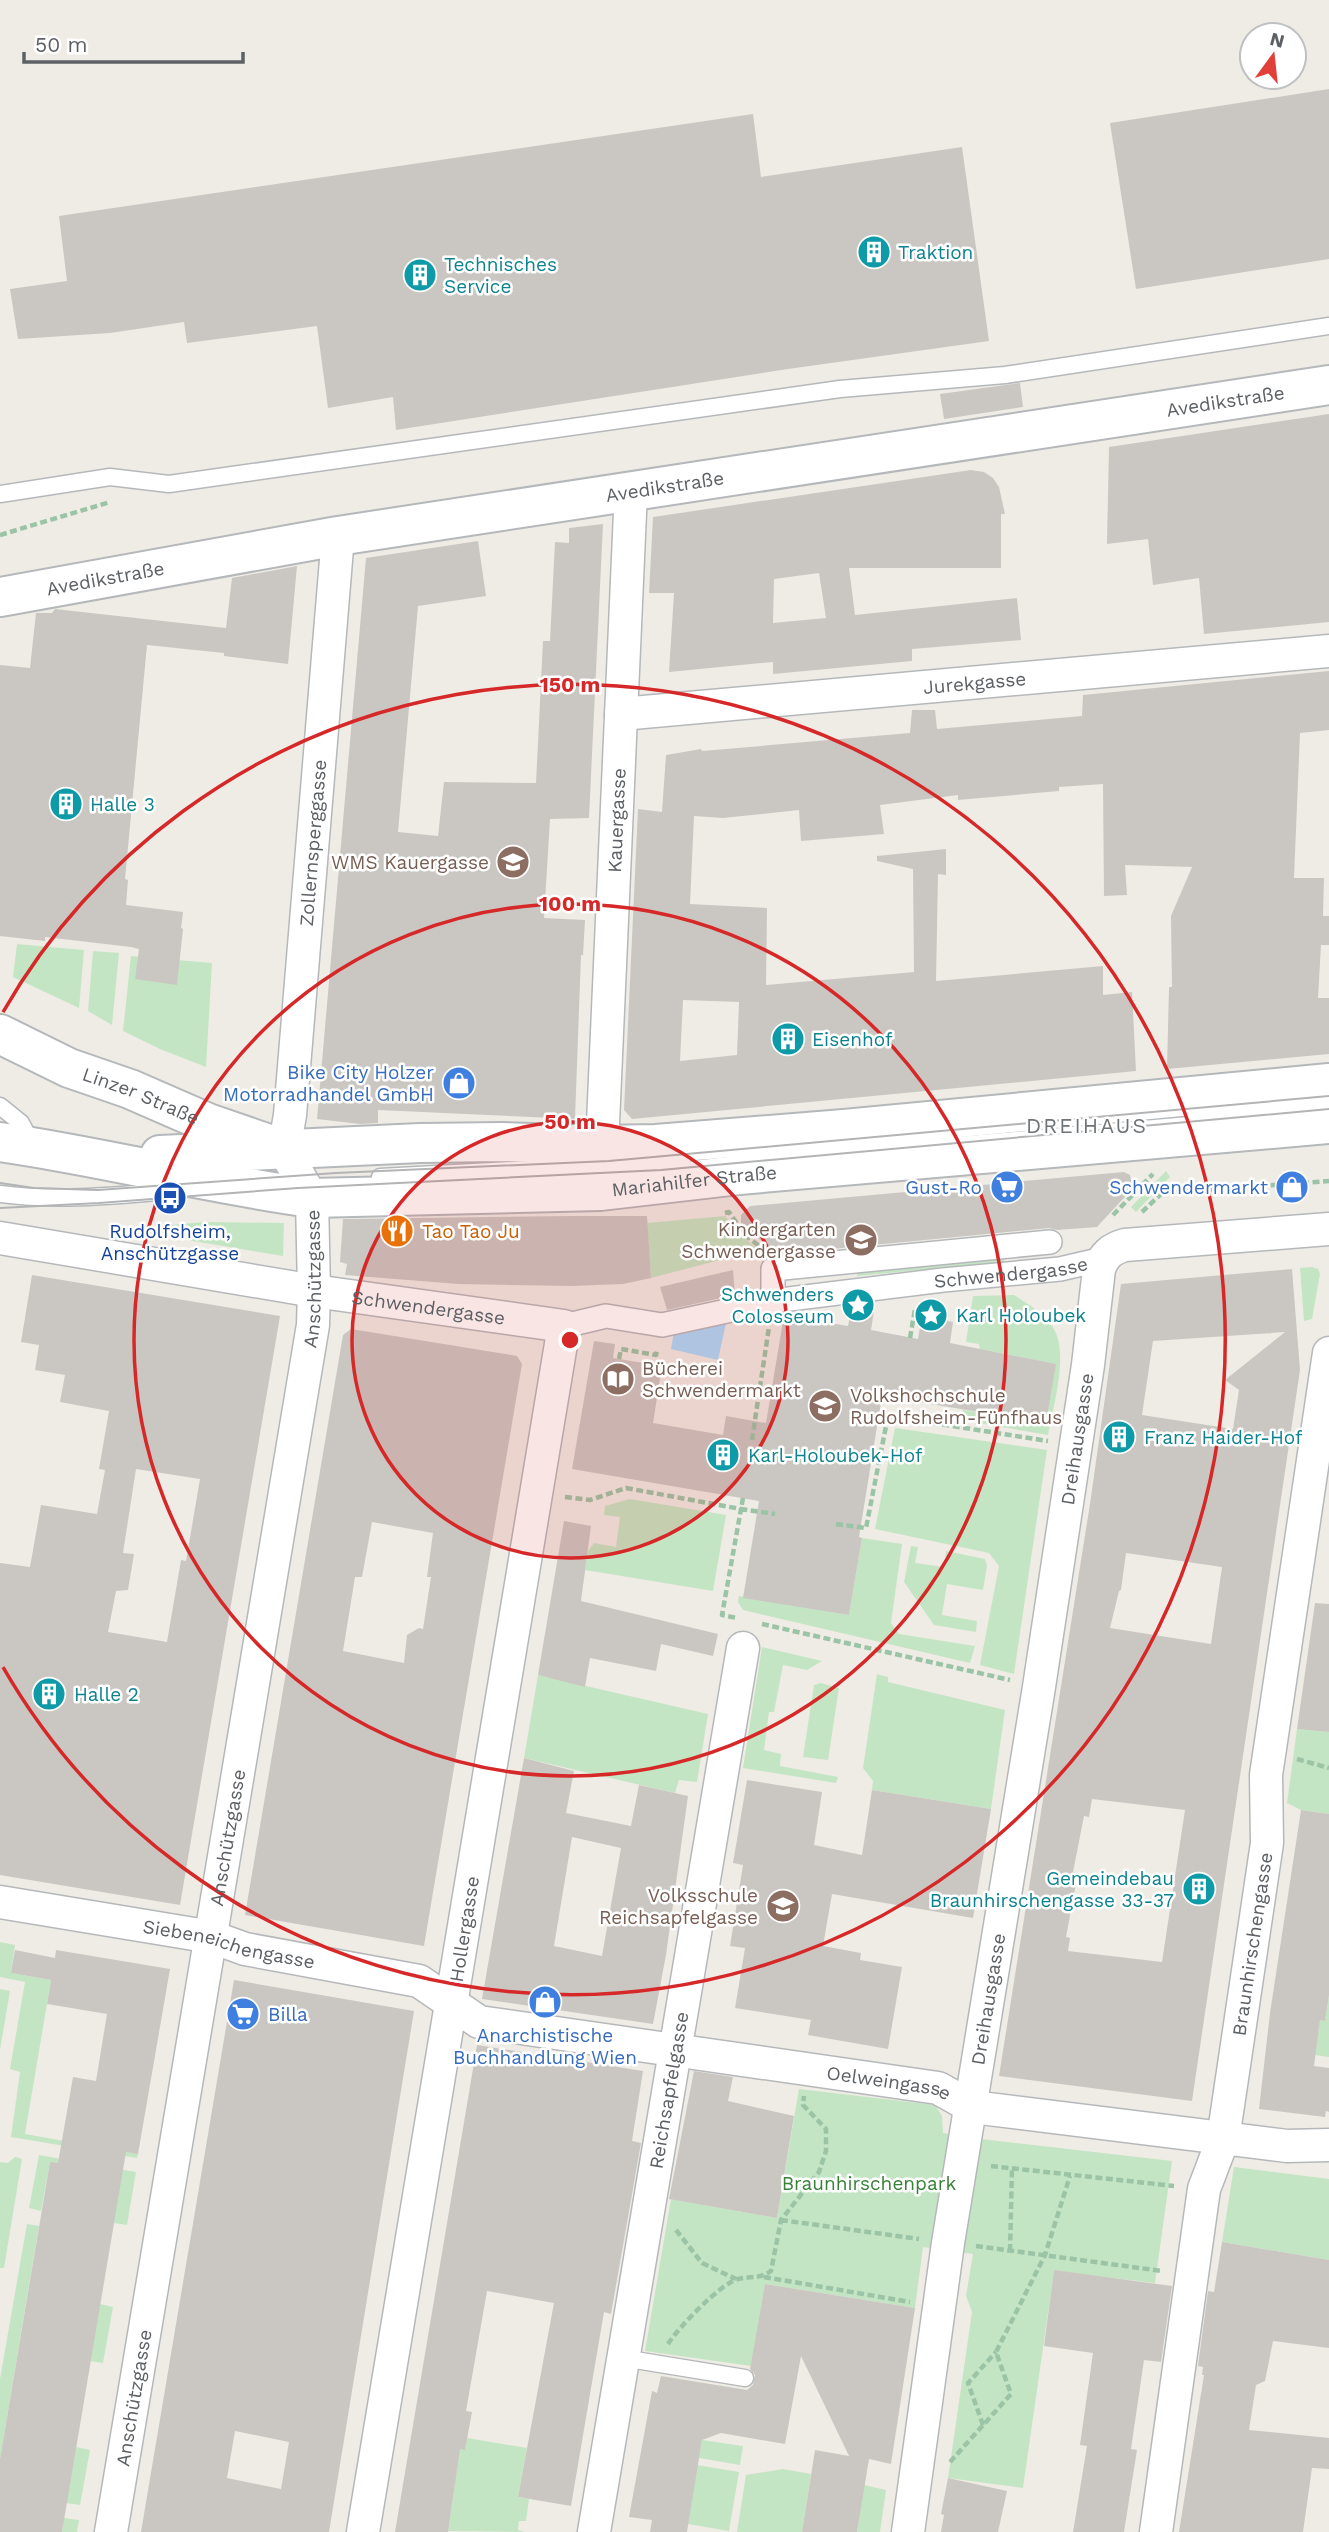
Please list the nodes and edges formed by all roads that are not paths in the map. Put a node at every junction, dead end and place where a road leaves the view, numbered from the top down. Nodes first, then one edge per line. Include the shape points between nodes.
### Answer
1 (1329, 326) edge
2 (1329, 385) edge
3 (631, 491) junction
4 (0, 494) edge
5 (338, 536) junction
6 (0, 597) edge
7 (1329, 651) edge
8 (621, 714) junction
9 (0, 1034) edge
10 (1329, 1083) edge
11 (1329, 1103) edge
12 (0, 1106) edge
13 (979, 1116) junction
14 (1329, 1124) edge
15 (1170, 1130) junction
16 (33, 1147) edge
17 (981, 1155) junction
18 (698, 1160) dead end
19 (600, 1167) junction
20 (306, 1177) junction
21 (369, 1178) dead end
22 (237, 1186) junction
23 (0, 1194) edge
24 (1329, 1228) edge
25 (0, 1238) edge
26 (1050, 1242) dead end
27 (1103, 1259) junction
28 (314, 1291) junction
29 (773, 1301) junction
30 (564, 1326) junction
31 (1329, 1353) edge
32 (750, 1631) road end
33 (0, 1902) edge
34 (212, 1937) junction
35 (451, 2003) junction
36 (676, 2052) junction
37 (972, 2107) junction
38 (1223, 2139) junction
39 (1329, 2145) edge
40 (623, 2358) junction
41 (745, 2378) dead end
42 (111, 2532) edge
43 (363, 2532) edge
44 (594, 2532) edge
45 (908, 2532) edge
46 (1156, 2532) edge

1 - 4 lane via 1005,375 840,389 169,484 110,477
2 - 3 street, Avedikstraße
3 - 5 street, Avedikstraße
3 - 8 street, Kauergasse
5 - 6 street, Avedikstraße
5 - 20 street, Zollernsperggasse via 292,1101
7 - 8 street, Jurekgasse
8 - 19 street, Kauergasse
9 - 20 street, Linzer Straße via 60,1065 208,1123
10 - 15 street, Mariahilfer Straße
11 - 15 lane
12 - 16 lane via 21,1123
13 - 15 street, Mariahilfer Straße
13 - 17 street
13 - 19 street, Mariahilfer Straße via 668,1143
14 - 15 street, Mariahilfer Straße
15 - 17 street, Mariahilfer Straße
16 - 20 street, Mariahilfer Straße
16 - 22 street, Mariahilfer Straße
17 - 19 street, Mariahilfer Straße via 739,1175
18 - 19 lane
19 - 20 street, Mariahilfer Straße
19 - 20 street, Mariahilfer Straße via 502,1142 333,1146
19 - 21 lane
20 - 22 street, Mariahilfer Straße
20 - 28 street, Anschützgasse
22 - 23 lane via 87,1197
24 - 27 street, Schwendergasse via 1125,1245
25 - 28 street, Schwendergasse
26 - 29 street, Schwendergasse via 773,1269
27 - 29 street, Schwendergasse via 1060,1269
27 - 37 street, Dreihausgasse
28 - 30 street, Schwendergasse
28 - 34 street, Anschützgasse via 313,1325
29 - 30 street, Schwendergasse via 662,1325 606,1316
30 - 35 street, Hollergasse
31 - 38 street, Braunhirschengasse via 1267,1764 1267,1843
32 - 36 street, Reichsapfelgasse
33 - 34 street, Siebeneichengasse
34 - 35 street, Siebeneichengasse via 245,1949 419,1981
34 - 42 street, Anschützgasse
35 - 36 street, Oelweingasse via 479,2022
35 - 43 street, Hollergasse
36 - 37 street, Oelweingasse via 938,2088
36 - 40 street, Reichsapfelgasse
37 - 38 street, Oelweingasse
37 - 45 street, Dreihausgasse
38 - 39 street, Oelweingasse
38 - 46 street, Braunhirschengasse via 1204,2189
40 - 41 lane
40 - 44 street, Reichsapfelgasse

